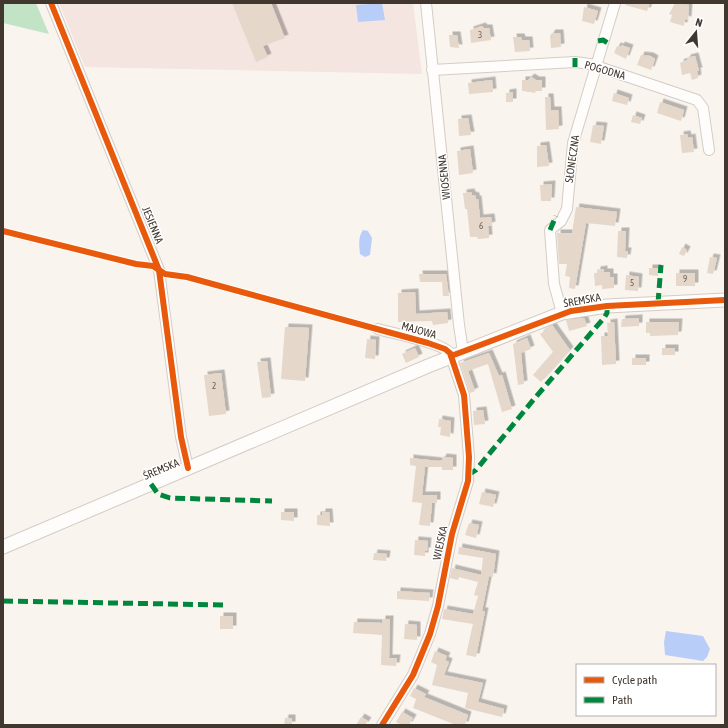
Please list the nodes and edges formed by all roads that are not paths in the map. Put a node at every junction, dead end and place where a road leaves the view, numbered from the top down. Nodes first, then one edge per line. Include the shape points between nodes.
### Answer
1 (51, 3) edge
2 (426, 3) edge
3 (615, 3) edge
4 (595, 66) junction
5 (432, 70) junction
6 (709, 150) dead end
7 (725, 300) edge
8 (562, 313) junction
9 (378, 329) dead end
10 (457, 354) junction
11 (188, 468) junction
12 (3, 547) edge
13 (382, 725) edge

1 - 11 street, JESIENNA via 159,270 181,437
2 - 5 street, WIOSENNA
3 - 4 street, SŁONECZNA
4 - 5 street, POGODNA via 575,62
4 - 6 street, POGODNA via 700,102 704,112
4 - 8 street, SŁONECZNA via 573,143 567,209 561,221 550,230 554,284
5 - 10 street, WIOSENNA via 460,337
7 - 8 main road, ŚREMSKA via 607,306
8 - 10 main road, ŚREMSKA
9 - 10 street, MAJOWA via 434,344
10 - 11 main road, ŚREMSKA
10 - 13 street, WIEJSKA via 464,396 469,457 468,481 453,529 430,634 413,675
11 - 12 main road, ŚREMSKA

